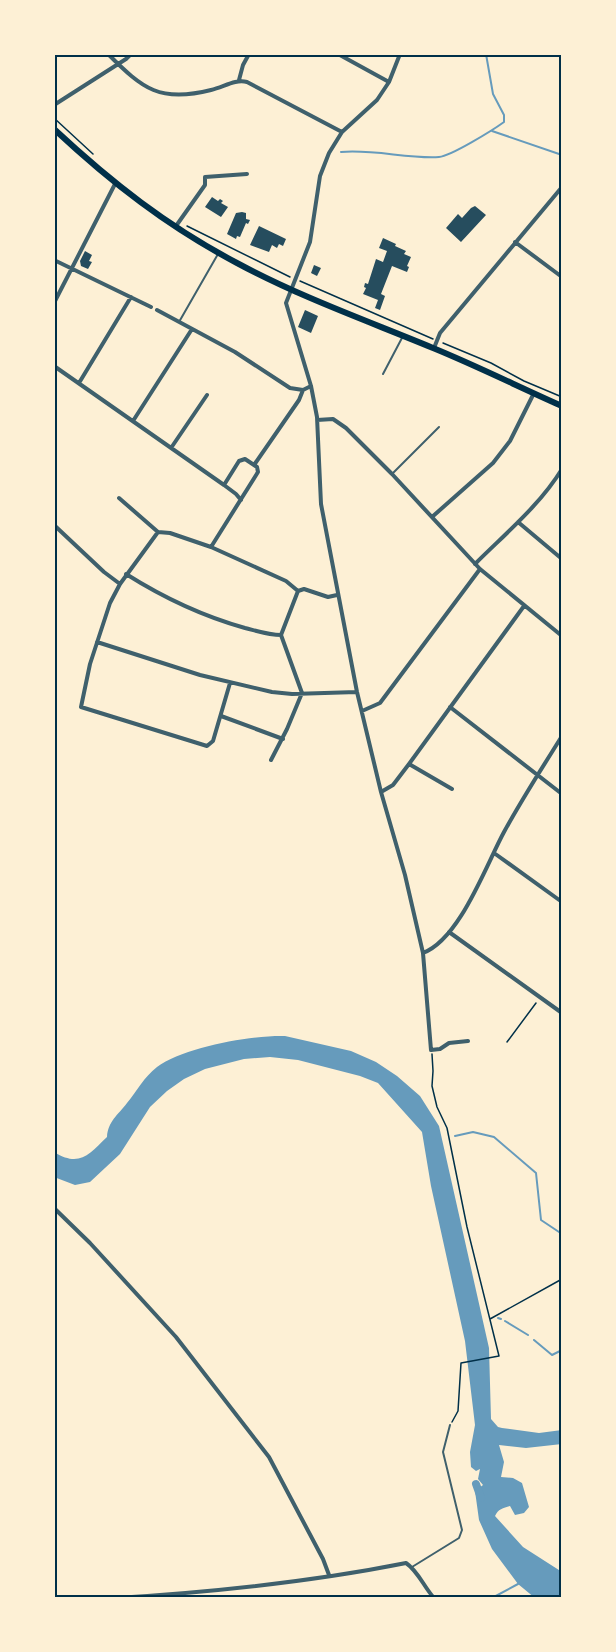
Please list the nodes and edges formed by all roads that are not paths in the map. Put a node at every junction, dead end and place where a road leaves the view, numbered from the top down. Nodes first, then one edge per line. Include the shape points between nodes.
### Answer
1 (108, 54) edge
2 (131, 54) edge
3 (249, 54) edge
4 (338, 54) edge
5 (400, 54) edge
6 (118, 64) junction
7 (239, 80) junction
8 (389, 82) junction
9 (54, 105) edge
10 (54, 129) edge
11 (342, 132) junction
12 (247, 174) dead end
13 (115, 184) junction
14 (562, 187) edge
15 (176, 226) junction
16 (515, 242) junction
17 (218, 253) junction
18 (54, 260) edge
19 (71, 267) junction
20 (562, 277) edge
21 (291, 289) junction
22 (131, 297) junction
23 (54, 303) edge
24 (151, 307) dead end
25 (157, 310) dead end
26 (179, 322) junction
27 (192, 329) junction
28 (404, 336) junction
29 (434, 348) junction
30 (54, 366) edge
31 (382, 374) dead end
32 (78, 383) junction
33 (310, 386) junction
34 (303, 390) junction
35 (534, 393) junction
36 (207, 395) dead end
37 (562, 406) edge
38 (317, 420) junction
39 (133, 421) junction
40 (439, 427) dead end
41 (171, 448) junction
42 (254, 465) junction
43 (562, 469) edge
44 (392, 474) junction
45 (556, 478) junction
46 (562, 483) edge
47 (224, 485) junction
48 (119, 498) dead end
49 (240, 500) junction
50 (432, 517) junction
51 (518, 522) junction
52 (54, 525) edge
53 (158, 532) junction
54 (212, 547) junction
55 (562, 559) edge
56 (475, 564) junction
57 (480, 569) junction
58 (126, 574) junction
59 (120, 584) junction
60 (298, 591) junction
61 (337, 596) junction
62 (524, 606) junction
63 (281, 635) junction
64 (562, 636) edge
65 (97, 642) junction
66 (230, 683) junction
67 (357, 692) junction
68 (302, 693) junction
69 (450, 707) junction
70 (362, 711) junction
71 (221, 716) junction
72 (562, 736) edge
73 (283, 739) junction
74 (271, 760) dead end
75 (409, 764) junction
76 (538, 774) junction
77 (452, 789) dead end
78 (381, 792) junction
79 (562, 794) edge
80 (494, 853) junction
81 (562, 902) edge
82 (449, 932) junction
83 (423, 953) junction
84 (562, 1013) edge
85 (468, 1041) dead end
86 (54, 1208) edge
87 (450, 1425) road end
88 (412, 1567) junction
89 (329, 1575) junction
90 (116, 1598) edge
91 (434, 1598) edge

1 - 6 street
2 - 6 street
3 - 7 street
4 - 8 street
5 - 8 street
6 - 7 street via 141,85 178,95 204,92
6 - 9 street
7 - 11 street
8 - 11 street via 377,100
10 - 13 main road
11 - 21 street via 320,176 310,242
12 - 15 street via 205,177 205,185
13 - 15 main road
13 - 19 street
14 - 16 street
15 - 17 main road
16 - 20 street
16 - 29 street via 440,333
17 - 21 main road
17 - 26 lane
18 - 19 street
19 - 22 street
19 - 23 street
21 - 28 main road
21 - 33 street via 286,303
22 - 24 street
22 - 32 street
25 - 26 street
26 - 27 street
27 - 34 street via 290,388
27 - 39 street
28 - 29 main road
28 - 31 lane
29 - 35 main road
30 - 32 street
32 - 39 street
33 - 34 street
33 - 38 street
34 - 42 street
35 - 37 main road
35 - 50 street via 510,441 493,463
36 - 41 street
38 - 44 street via 333,419 346,428
38 - 61 street via 321,504
39 - 41 street
40 - 44 lane
41 - 47 street
42 - 47 street via 245,459 239,461
42 - 49 street via 258,472
43 - 45 street
44 - 50 street
45 - 46 street
45 - 51 street
47 - 49 street
48 - 53 street
49 - 54 street
50 - 56 street
51 - 55 street
51 - 56 street
52 - 59 street
53 - 54 street
53 - 58 street
54 - 60 street via 286,580
56 - 57 street
57 - 62 street
57 - 70 street via 380,703
58 - 59 street
58 - 63 street via 165,598 198,612 262,633
59 - 65 street
60 - 61 street
60 - 63 street
61 - 67 street
62 - 64 street
62 - 69 street
63 - 68 street
65 - 66 street
65 - 71 street via 81,707 203,746 211,743
66 - 68 street via 272,692
66 - 71 street
67 - 68 street
67 - 70 street
68 - 73 street
69 - 75 street
69 - 76 street
70 - 78 street
71 - 73 street
72 - 76 street
73 - 74 street
75 - 77 street
75 - 78 street via 393,785
76 - 79 street
76 - 80 street
78 - 83 street
80 - 81 street
80 - 82 street via 481,882
82 - 83 street
82 - 84 street
83 - 85 street via 431,1050
86 - 89 street via 176,1337 269,1457
87 - 88 lane via 443,1452 462,1530 459,1538
88 - 89 street via 406,1563
88 - 91 street
89 - 90 street

